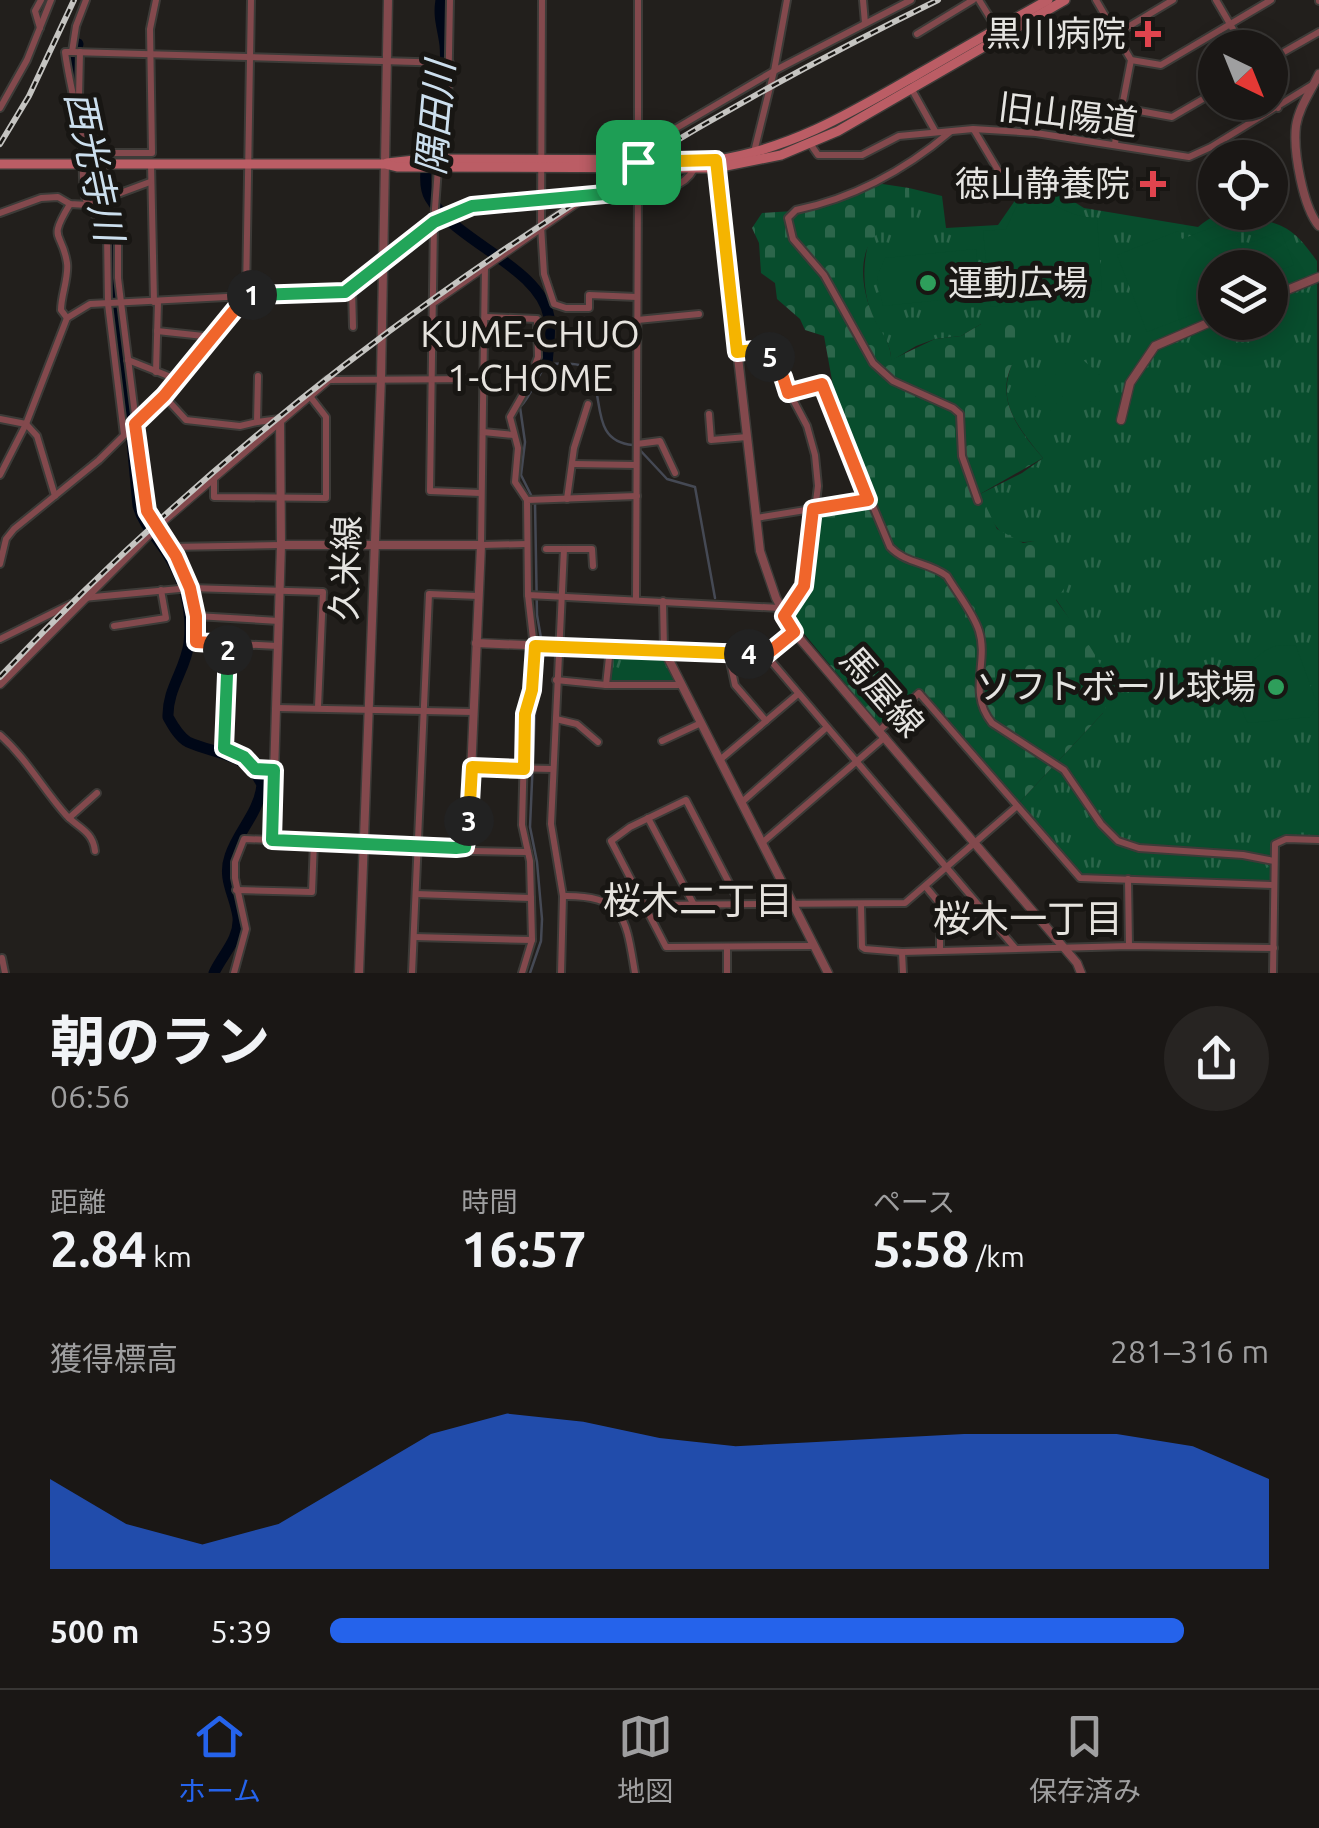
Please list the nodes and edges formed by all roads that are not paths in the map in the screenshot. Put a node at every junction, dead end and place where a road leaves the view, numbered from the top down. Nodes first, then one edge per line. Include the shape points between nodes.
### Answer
1 (41, 0) edge
2 (51, 0) edge
3 (86, 0) edge
4 (156, 0) edge
5 (251, 0) edge
6 (388, 0) edge
7 (450, 0) edge
8 (542, 0) edge
9 (638, 0) edge
10 (787, 0) edge
11 (863, 0) edge
12 (910, 0) edge
13 (976, 0) edge
14 (1048, 0) edge
15 (1065, 0) edge
16 (1096, 0) edge
17 (1173, 0) edge
18 (1216, 0) edge
19 (1271, 0) edge
20 (865, 23) junction
21 (1228, 24) junction
22 (40, 29) junction
23 (1232, 30) edge
24 (1319, 32) edge
25 (999, 33) junction
26 (917, 34) dead end
27 (1116, 34) junction
28 (1288, 50) edge
29 (76, 52) junction
30 (150, 52) junction
31 (250, 57) junction
32 (1131, 60) junction
33 (386, 61) junction
34 (450, 63) junction
35 (774, 72) junction
36 (1318, 79) edge
37 (909, 84) junction
38 (1288, 101) edge
39 (1198, 102) edge
40 (0, 108) edge
41 (1123, 108) junction
42 (1256, 120) edge
43 (973, 128) junction
44 (935, 131) junction
45 (951, 131) junction
46 (808, 140) junction
47 (1115, 144) junction
48 (639, 150) junction
49 (754, 153) junction
50 (151, 163) junction
51 (432, 163) junction
52 (0, 164) edge
53 (385, 164) junction
54 (716, 164) junction
55 (541, 165) junction
56 (638, 165) junction
57 (248, 166) junction
58 (694, 169) junction
59 (150, 182) junction
60 (638, 191) junction
61 (1011, 192) dead end
62 (589, 194) junction
63 (102, 200) junction
64 (542, 200) junction
65 (70, 204) junction
66 (88, 206) junction
67 (0, 213) edge
68 (434, 222) junction
69 (541, 226) junction
70 (1319, 226) edge
71 (382, 260) junction
72 (485, 265) junction
73 (1319, 277) edge
74 (352, 288) junction
75 (1288, 290) edge
76 (246, 296) junction
77 (636, 296) junction
78 (435, 301) junction
79 (156, 302) junction
80 (122, 303) junction
81 (108, 304) junction
82 (700, 314) dead end
83 (67, 318) junction
84 (486, 318) junction
85 (637, 320) junction
86 (353, 326) dead end
87 (1198, 327) edge
88 (157, 331) junction
89 (214, 337) junction
90 (737, 352) junction
91 (128, 360) junction
92 (156, 372) junction
93 (258, 376) dead end
94 (434, 377) junction
95 (381, 378) junction
96 (485, 379) junction
97 (176, 380) junction
98 (328, 380) joint
99 (788, 393) junction
100 (308, 395) junction
101 (164, 396) junction
102 (588, 404) dead end
103 (709, 414) dead end
104 (0, 419) edge
105 (280, 419) junction
106 (1121, 420) dead end
107 (257, 422) junction
108 (26, 424) junction
109 (135, 424) junction
110 (483, 432) junction
111 (124, 435) junction
112 (514, 435) junction
113 (747, 437) junction
114 (636, 444) junction
115 (573, 464) junction
116 (636, 465) junction
117 (675, 474) dead end
118 (0, 475) edge
119 (214, 476) junction
120 (481, 493) junction
121 (54, 496) junction
122 (637, 496) junction
123 (280, 497) junction
124 (567, 499) junction
125 (528, 500) junction
126 (868, 500) junction
127 (978, 502) dead end
128 (813, 509) junction
129 (756, 518) junction
130 (156, 527) junction
131 (375, 544) junction
132 (527, 544) junction
133 (281, 545) junction
134 (481, 545) junction
135 (169, 547) junction
136 (546, 549) dead end
137 (564, 549) junction
138 (0, 564) edge
139 (593, 566) dead end
140 (190, 588) junction
141 (160, 590) junction
142 (279, 591) junction
143 (528, 595) junction
144 (478, 596) junction
145 (561, 596) junction
146 (84, 598) junction
147 (636, 599) junction
148 (663, 601) junction
149 (782, 612) junction
150 (196, 616) junction
151 (279, 620) junction
152 (114, 626) dead end
153 (794, 632) junction
154 (0, 639) edge
155 (476, 642) junction
156 (228, 644) junction
157 (278, 646) junction
158 (535, 646) junction
159 (558, 646) junction
160 (610, 648) junction
161 (664, 650) junction
162 (728, 652) junction
163 (766, 655) junction
164 (556, 680) junction
165 (0, 684) edge
166 (606, 685) junction
167 (681, 686) junction
168 (798, 694) junction
169 (277, 708) junction
170 (318, 708) junction
171 (369, 709) junction
172 (423, 710) junction
173 (473, 712) junction
174 (556, 719) junction
175 (766, 721) junction
176 (700, 723) junction
177 (826, 728) junction
178 (0, 734) edge
179 (882, 734) junction
180 (662, 741) dead end
181 (598, 742) dead end
182 (721, 760) junction
183 (856, 761) junction
184 (472, 767) junction
185 (524, 769) junction
186 (552, 769) junction
187 (274, 770) junction
188 (98, 794) dead end
189 (742, 802) junction
190 (1016, 807) junction
191 (69, 818) junction
192 (648, 818) junction
193 (272, 840) junction
194 (1319, 840) edge
195 (314, 842) junction
196 (763, 842) junction
197 (976, 842) junction
198 (364, 845) junction
199 (418, 847) junction
200 (95, 851) dead end
201 (471, 851) dead end
202 (528, 852) junction
203 (1274, 861) junction
204 (948, 867) junction
205 (1128, 879) junction
206 (926, 886) junction
207 (1273, 886) junction
208 (236, 890) junction
209 (416, 894) junction
210 (563, 896) junction
211 (531, 898) junction
212 (792, 903) junction
213 (646, 904) junction
214 (694, 904) junction
215 (740, 904) junction
216 (861, 905) junction
217 (414, 937) junction
218 (532, 940) junction
219 (814, 946) junction
220 (1128, 946) junction
221 (727, 947) junction
222 (1064, 948) junction
223 (1274, 948) junction
224 (1016, 949) junction
225 (940, 951) junction
226 (902, 952) junction
227 (2, 958) edge
228 (5, 973) edge
229 (234, 973) edge
230 (360, 973) edge
231 (412, 973) edge
232 (522, 973) edge
233 (561, 973) edge
234 (635, 973) edge
235 (728, 973) edge
236 (828, 973) edge
237 (903, 973) edge
238 (1082, 973) edge
239 (1274, 973) edge

1 - 22 street via 34,11
2 - 22 street
3 - 29 street
4 - 30 street
5 - 31 street
6 - 33 street, 久米線
7 - 34 street
8 - 55 street
9 - 48 street
10 - 35 street
11 - 20 street
12 - 20 street
13 - 25 street
13 - 26 street
14 - 25 main road
15 - 25 main road
16 - 27 street
17 - 27 street
18 - 21 street
19 - 21 street
20 - 35 street
21 - 23 street
21 - 32 street via 1161,65
22 - 40 street
24 - 28 street
25 - 37 main road
27 - 32 street
29 - 30 street
29 - 30 street via 90,152 152,153
29 - 66 street via 66,52
30 - 31 street
31 - 33 street
31 - 57 street
32 - 41 street
33 - 34 street
33 - 53 street, 久米線
34 - 51 street via 448,106
35 - 48 street
35 - 49 street
36 - 38 street, 旧山陽道
36 - 70 street via 1296,128 1309,214
37 - 44 street
37 - 46 main road
39 - 41 street via 1172,117
41 - 47 street
42 - 47 street, 旧山陽道 via 1188,156
43 - 45 street, 旧山陽道
43 - 47 street, 旧山陽道
43 - 61 street
44 - 45 street, 旧山陽道
44 - 46 street, 旧山陽道 via 899,136 862,155 818,155
45 - 127 street via 867,187 788,218 789,231 824,275 868,356 908,390 960,414 962,456
46 - 49 main road
46 - 54 main road via 756,163
48 - 56 street
49 - 54 main road
50 - 52 main road, bridge
50 - 57 main road
50 - 59 street
51 - 53 main road
51 - 55 main road
51 - 68 street
53 - 57 main road
53 - 71 street, 久米線
54 - 56 main road
54 - 58 main road
54 - 90 street, 馬屋線
55 - 56 main road
55 - 64 street
56 - 58 main road
56 - 60 street
57 - 76 street
58 - 60 street via 674,186
59 - 63 street
59 - 79 street
60 - 62 street
60 - 77 street
62 - 64 street
62 - 69 street
63 - 66 street
63 - 80 street via 118,226
64 - 68 street via 472,206
64 - 69 street
65 - 66 street
65 - 67 street via 42,198
65 - 83 street via 56,236 68,266 61,310
66 - 81 street via 107,233
68 - 71 street
68 - 78 street
69 - 72 street
69 - 77 street via 554,304 589,308 589,295
71 - 74 street
71 - 95 street, 久米線
72 - 78 street
72 - 84 street
73 - 75 street
74 - 76 street
74 - 86 street
76 - 79 street
76 - 89 street
77 - 85 street
78 - 94 street
79 - 80 street
79 - 88 street
80 - 81 street
80 - 91 street
81 - 83 street via 90,304
81 - 111 street
82 - 85 street
83 - 108 street
84 - 96 street
84 - 112 street via 537,319 538,357 510,417
85 - 114 street
87 - 106 street via 1156,346 1130,384
88 - 89 street
88 - 92 street
89 - 97 street
90 - 99 street via 754,350 772,360
90 - 113 street, 馬屋線
91 - 92 street
91 - 109 street
92 - 97 street
93 - 107 street
94 - 95 street
94 - 96 street
94 - 120 street via 430,492
95 - 98 street
95 - 131 street, 久米線
96 - 110 street
97 - 101 street
98 - 100 street
99 - 126 street via 822,384
99 - 128 street via 812,439 818,486
100 - 105 street
100 - 123 street via 326,417 326,498
101 - 107 street via 186,420
101 - 109 street
102 - 115 street
103 - 113 street via 711,440
104 - 108 street
105 - 107 street
105 - 119 street
105 - 123 street
108 - 118 street
108 - 121 street via 37,436
109 - 111 street
109 - 130 street via 147,511
110 - 112 street
110 - 120 street
111 - 121 street
112 - 125 street via 515,482
113 - 129 street, 馬屋線
114 - 116 street
114 - 117 street via 660,441
115 - 116 street
115 - 124 street
116 - 122 street
119 - 123 street via 214,497
119 - 130 street
120 - 134 street
121 - 138 street via 14,528
122 - 124 street
122 - 147 street
123 - 133 street
124 - 125 street
125 - 132 street
126 - 128 street
126 - 203 street via 893,551 944,573 977,626 978,682 987,717 1064,770 1110,835 1138,848
128 - 129 street
128 - 149 street via 804,586
129 - 149 street, 馬屋線 via 763,566
130 - 135 street
130 - 146 street
131 - 133 street
131 - 134 street
131 - 171 street, 久米線
132 - 134 street
132 - 143 street
133 - 135 street
133 - 142 street
134 - 144 street
135 - 140 street
136 - 137 street
137 - 139 street via 592,549
137 - 145 street
140 - 141 street
140 - 142 street
140 - 150 street
141 - 146 street
141 - 152 street via 166,618
142 - 151 street
142 - 170 street via 324,594
143 - 145 street
143 - 158 street
144 - 155 street
144 - 172 street via 429,594
145 - 147 street
145 - 159 street
146 - 154 street
146 - 165 street
147 - 148 street
148 - 149 street
148 - 161 street
149 - 153 street, 馬屋線
150 - 151 street
150 - 156 street via 196,642
151 - 157 street
153 - 163 street
153 - 179 street, 馬屋線
155 - 158 street
155 - 173 street
156 - 157 street
156 - 187 street via 224,748 255,769
157 - 169 street
158 - 159 street
158 - 185 street
159 - 160 street
159 - 164 street
160 - 161 street
160 - 166 street
161 - 162 street
161 - 167 street
162 - 163 street
162 - 175 street via 735,685
163 - 168 street
164 - 166 street
164 - 174 street
166 - 167 street
167 - 176 street
168 - 175 street
168 - 177 street
169 - 170 street
169 - 187 street
170 - 171 street
171 - 172 street
171 - 198 street, 久米線
172 - 173 street
172 - 199 street
173 - 184 street
174 - 181 street via 576,724
174 - 186 street
175 - 182 street
176 - 180 street
176 - 182 street
177 - 183 street
177 - 189 street
178 - 191 street
179 - 183 street
179 - 190 street via 920,693
179 - 197 street, 馬屋線
182 - 189 street
183 - 196 street
183 - 204 street
184 - 185 street
184 - 199 street via 465,847
185 - 186 street
185 - 202 street
186 - 210 street via 550,824
187 - 193 street
188 - 191 street
189 - 196 street
190 - 197 street
190 - 205 street via 1075,876
191 - 200 street via 91,835
192 - 213 street via 610,841
192 - 214 street
192 - 215 street via 686,800
193 - 195 street
193 - 208 street via 244,840 235,862
194 - 203 street via 1286,839 1276,844
195 - 198 street
195 - 208 street via 312,892
196 - 212 street
197 - 204 street
197 - 222 street, 馬屋線
198 - 199 street
198 - 230 street, 久米線
199 - 209 street
201 - 202 street
202 - 211 street
203 - 207 street
204 - 206 street
204 - 224 street
205 - 207 street
205 - 220 street
206 - 216 street via 905,904
206 - 225 street via 940,904
207 - 223 street
208 - 229 street via 246,929
209 - 211 street
209 - 217 street
210 - 233 street
210 - 234 street via 597,898 627,924
211 - 218 street
212 - 215 street
212 - 216 street
212 - 219 street
213 - 214 street
213 - 221 street via 666,947
214 - 215 street
216 - 226 street via 862,946
217 - 218 street
217 - 231 street
218 - 232 street
219 - 221 street
219 - 236 street
220 - 222 street
220 - 223 street
221 - 235 street
222 - 224 street
222 - 238 street, 馬屋線
223 - 239 street
224 - 225 street
225 - 226 street
226 - 237 street
227 - 228 street

